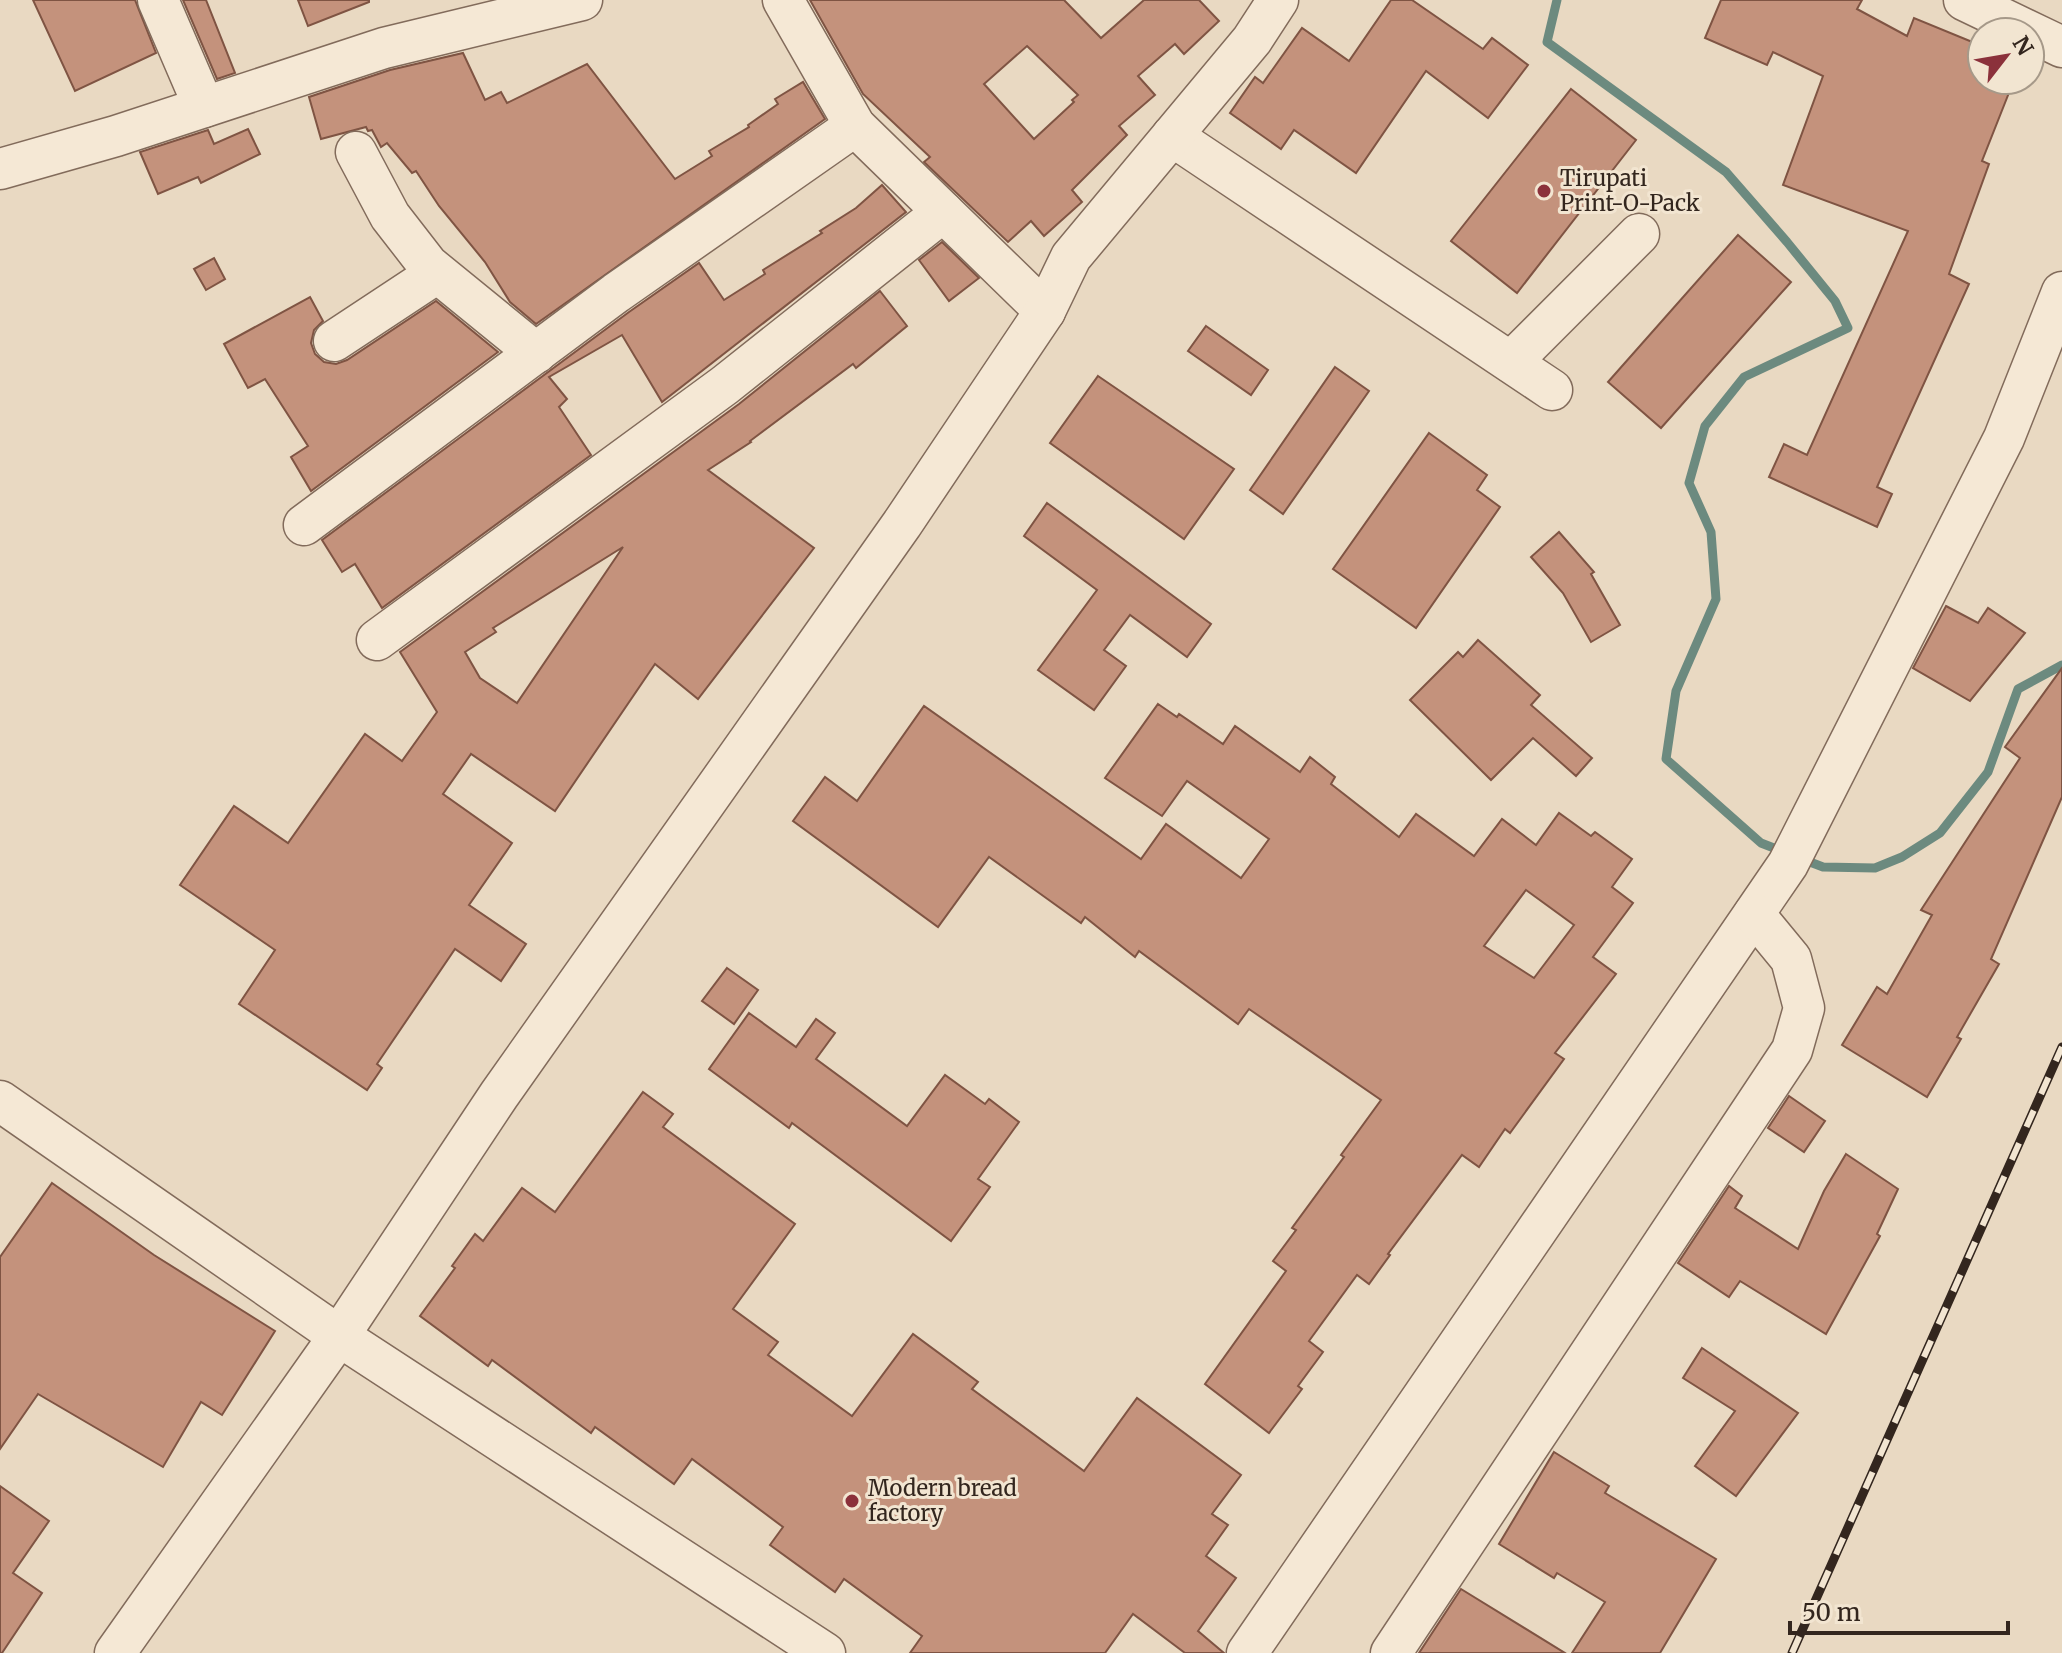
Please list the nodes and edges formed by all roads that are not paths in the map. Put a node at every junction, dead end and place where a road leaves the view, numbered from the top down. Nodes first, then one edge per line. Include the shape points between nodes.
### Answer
1 (158, 0) edge
2 (582, 0) edge
3 (783, 0) edge
4 (1278, 0) edge
5 (1964, 0) edge
6 (447, 14) edge
7 (2062, 47) edge
8 (204, 107) junction
9 (855, 126) junction
10 (1172, 136) junction
11 (356, 152) dead end
12 (0, 169) edge
13 (943, 212) junction
14 (1639, 234) dead end
15 (437, 273) junction
16 (2062, 292) edge
17 (1045, 311) junction
18 (334, 341) dead end
19 (536, 353) junction
20 (1511, 362) junction
21 (1552, 390) dead end
22 (304, 525) dead end
23 (377, 640) dead end
24 (1754, 914) junction
25 (0, 1101) edge
26 (339, 1336) junction
27 (115, 1653) edge
28 (825, 1653) edge
29 (1247, 1653) edge
30 (1391, 1653) edge

1 - 8 street
2 - 6 street
3 - 9 street
4 - 10 street via 1252,40
5 - 7 street
6 - 8 street via 384,48
8 - 12 street
9 - 13 street
9 - 19 street
10 - 17 street via 1071,257
10 - 20 street
11 - 15 street via 390,216
13 - 17 street
13 - 23 street via 725,385
14 - 20 street
15 - 18 street
15 - 19 street
16 - 24 street via 2004,438 1788,864
17 - 26 street via 902,524 499,1095
19 - 22 street
20 - 21 street
24 - 29 street
24 - 30 street via 1791,959 1804,1008 1792,1050
25 - 26 street
26 - 27 street
26 - 28 street

